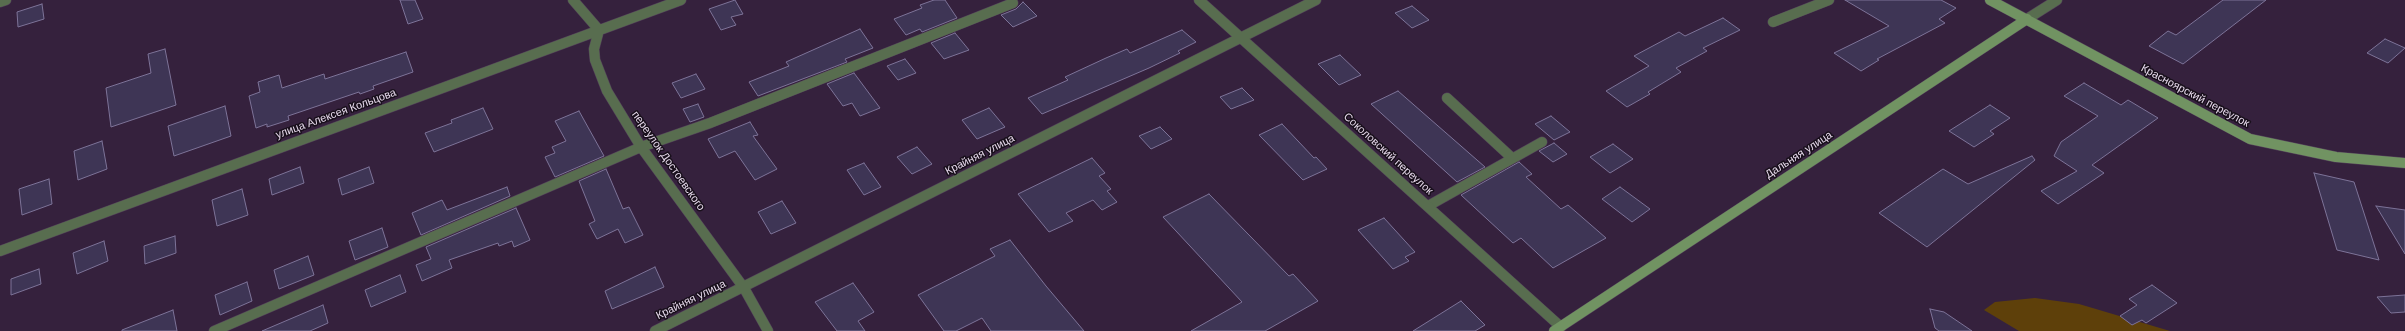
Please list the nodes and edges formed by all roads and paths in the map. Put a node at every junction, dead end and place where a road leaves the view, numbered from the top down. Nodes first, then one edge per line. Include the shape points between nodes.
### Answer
1 (6, 0) edge
2 (573, 0) edge
3 (681, 0) edge
4 (1199, 0) edge
5 (1316, 0) edge
6 (1829, 0) edge
7 (1990, 0) edge
8 (2057, 0) edge
9 (0, 2) edge
10 (1014, 3) dead end
11 (2027, 19) junction
12 (1773, 22) dead end
13 (599, 30) junction
14 (1240, 37) junction
15 (1447, 98) dead end
16 (1542, 142) dead end
17 (641, 147) junction
18 (1512, 158) junction
19 (2405, 162) edge
20 (1428, 206) junction
21 (0, 251) edge
22 (744, 288) junction
23 (1560, 330) edge
24 (214, 331) edge
25 (655, 331) edge
26 (768, 331) edge

1 - 9 street
2 - 13 street
3 - 13 street, улица Алексея Кольцова
4 - 14 street, Соколовский переулок
5 - 14 street, Крайняя улица
6 - 12 street
7 - 11 main road, Красноярский переулок
8 - 11 street, Дальняя улица
10 - 17 street via 710,124
11 - 19 main road, Красноярский переулок via 2250,138 2336,156
11 - 23 main road, Дальняя улица
13 - 17 street, переулок Достоевского via 594,49 598,71 607,91
13 - 21 street, улица Алексея Кольцова
14 - 20 street, Соколовский переулок
14 - 22 street, Крайняя улица
15 - 18 street
16 - 18 street
17 - 22 street, переулок Достоевского
17 - 24 street
18 - 20 street
20 - 23 street, Соколовский переулок
22 - 25 street, Крайняя улица
22 - 26 street, переулок Достоевского

